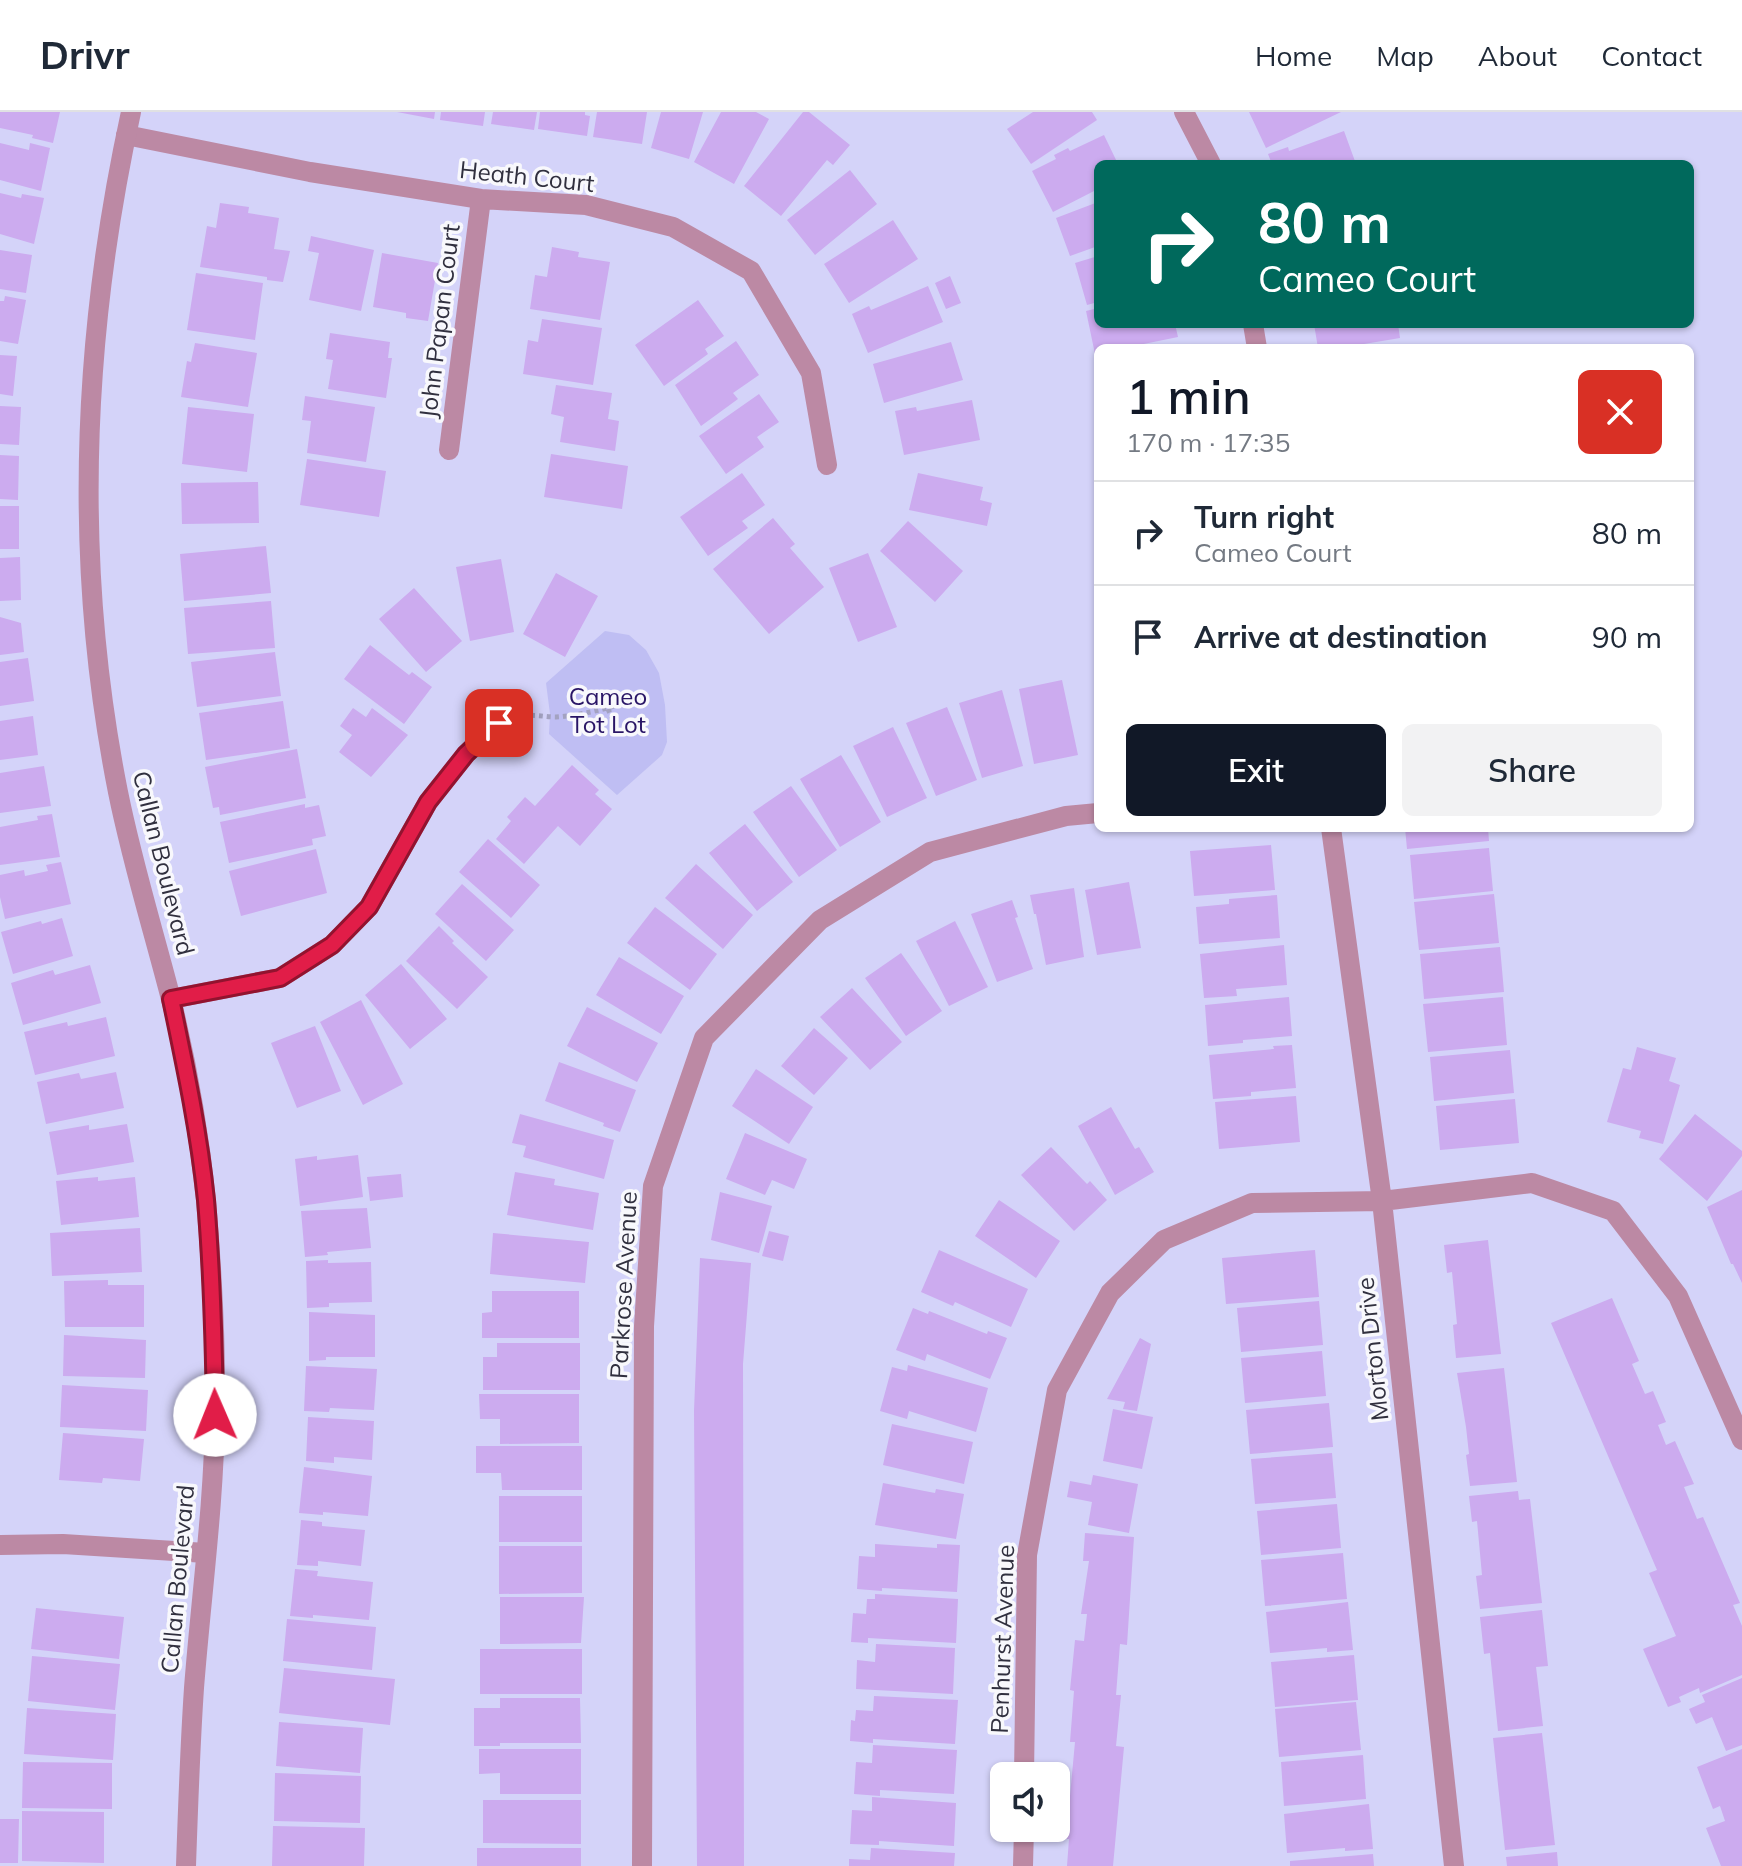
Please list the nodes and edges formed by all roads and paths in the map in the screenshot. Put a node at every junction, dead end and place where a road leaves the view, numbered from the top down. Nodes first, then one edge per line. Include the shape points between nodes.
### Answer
1 (131, 112) edge
2 (1184, 112) edge
3 (126, 135) junction
4 (1209, 160) edge
5 (481, 199) junction
6 (449, 450) dead end
7 (827, 465) dead end
8 (640, 698) dead end
9 (608, 709) junction
10 (499, 723) joint
11 (617, 729) dead end
12 (1094, 813) edge
13 (1332, 832) edge
14 (171, 999) junction
15 (1382, 1201) junction
16 (1742, 1440) edge
17 (0, 1545) edge
18 (206, 1553) junction
19 (1024, 1762) edge
20 (1024, 1842) edge
21 (186, 1866) edge
22 (642, 1866) edge
23 (1023, 1866) edge
24 (1454, 1866) edge

1 - 3 street, Callan Boulevard
2 - 4 street
3 - 5 street, Heath Court
3 - 14 street, Callan Boulevard via 95,334 88,438 89,558 98,668 118,791
5 - 6 street, John Papan Court
5 - 7 street, Heath Court via 586,205 673,227 751,271 811,373
8 - 9 path
9 - 10 path via 555,717 531,714
9 - 11 path
10 - 14 street via 428,802 369,907 332,945 280,978
12 - 22 street, Parkrose Avenue via 930,852 820,920 704,1038 653,1186 644,1326
13 - 15 street, Morton Drive
14 - 18 street, Callan Boulevard via 204,1183 213,1304 215,1415
15 - 16 street, Penhurst Avenue via 1532,1183 1613,1211 1678,1296
15 - 19 street, Penhurst Avenue via 1252,1203 1164,1240 1110,1293 1057,1390 1027,1555
15 - 24 street, Morton Drive
17 - 18 street
18 - 21 street, Callan Boulevard
20 - 23 street

